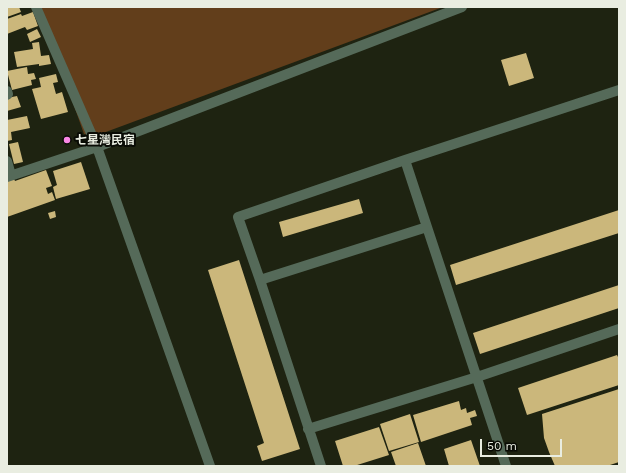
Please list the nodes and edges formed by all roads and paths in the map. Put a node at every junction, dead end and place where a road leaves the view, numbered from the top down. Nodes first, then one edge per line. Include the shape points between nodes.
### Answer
1 (36, 7) edge
2 (462, 7) edge
3 (619, 90) edge
4 (7, 91) edge
5 (7, 94) edge
6 (97, 147) junction
7 (405, 160) junction
8 (7, 161) edge
9 (9, 176) edge
10 (426, 227) junction
11 (260, 280) junction
12 (619, 329) edge
13 (477, 377) junction
14 (308, 428) junction
15 (210, 466) edge
16 (321, 466) edge
17 (506, 466) edge

1 - 6 street
2 - 6 street
3 - 7 street
4 - 5 street
6 - 9 street
6 - 15 street
7 - 10 street
7 - 11 street via 238,216
8 - 9 street
10 - 11 street
10 - 13 street
11 - 14 street
12 - 13 street
13 - 14 street
13 - 17 street
14 - 16 street

